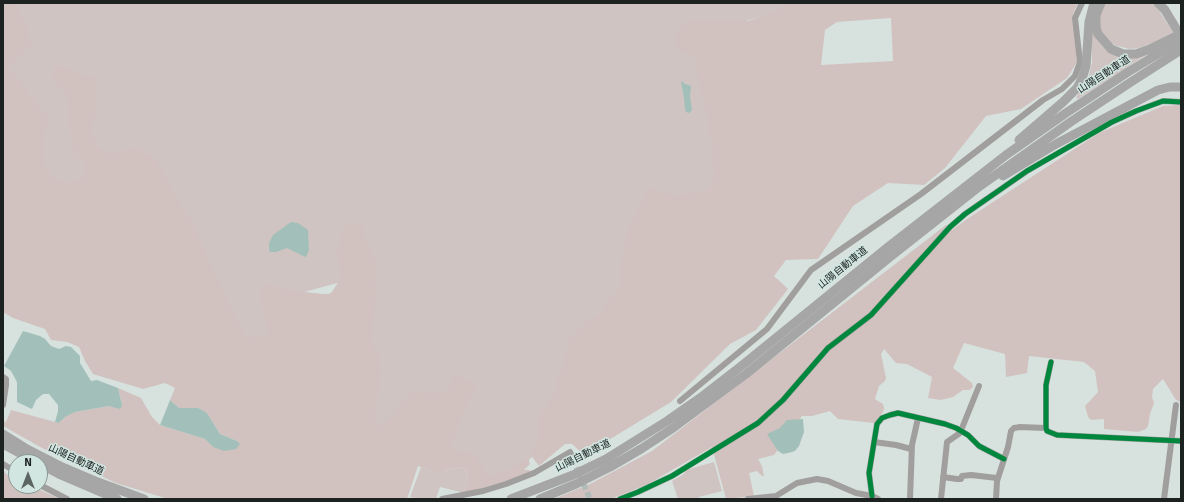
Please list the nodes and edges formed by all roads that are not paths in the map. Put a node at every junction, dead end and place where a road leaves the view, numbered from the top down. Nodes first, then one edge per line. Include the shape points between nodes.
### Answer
1 (1082, 3) edge
2 (1094, 3) edge
3 (1101, 3) edge
4 (1158, 3) edge
5 (1164, 3) edge
6 (1180, 30) edge
7 (1181, 40) edge
8 (1181, 50) edge
9 (1181, 87) edge
10 (1181, 102) edge
11 (980, 186) junction
12 (936, 209) junction
13 (1051, 362) dead end
14 (3, 377) edge
15 (979, 386) dead end
16 (680, 401) dead end
17 (3, 405) edge
18 (1176, 405) dead end
19 (918, 418) junction
20 (1046, 428) junction
21 (961, 431) junction
22 (3, 434) edge
23 (1172, 440) junction
24 (1181, 441) edge
25 (874, 442) junction
26 (3, 444) edge
27 (911, 449) junction
28 (21, 454) edge
29 (573, 458) dead end
30 (1004, 459) junction
31 (48, 468) edge
32 (943, 477) junction
33 (997, 478) junction
34 (48, 488) edge
35 (872, 496) junction
36 (67, 499) edge
37 (117, 499) edge
38 (144, 499) edge
39 (442, 499) edge
40 (511, 499) edge
41 (540, 499) edge
42 (620, 499) edge
43 (748, 499) edge
44 (878, 499) edge
45 (910, 499) edge
46 (941, 499) edge
47 (996, 499) edge
48 (1164, 499) edge

1 - 16 street via 1075,18 1080,62 1075,76 1062,90 1043,100 921,194 811,270 767,329
2 - 12 highway via 1089,22 1086,66 1077,88 1058,107
3 - 6 highway via 1096,14 1098,34 1111,49 1123,54 1143,52
4 - 6 highway
5 - 6 highway
7 - 12 highway, 山陽自動車道 via 1066,113
8 - 11 highway, 山陽自動車道 via 1072,121
9 - 11 highway via 1158,90 1062,141 998,180
10 - 42 street via 1163,101 1112,122 1027,171 965,214 950,226 871,315 828,348 783,400 758,424 672,476
11 - 41 highway, 山陽自動車道 via 746,374 673,428 610,467
12 - 40 highway, 山陽自動車道 via 700,398 606,459
13 - 20 street via 1046,385
14 - 17 street via 6,379 6,385
15 - 21 street
18 - 23 street
19 - 21 street via 945,424
19 - 25 street via 890,414 882,418 876,424
19 - 27 street
20 - 23 street via 1057,435
20 - 30 street via 1014,428
21 - 30 street via 979,446
21 - 32 street via 947,442
22 - 38 highway, 山陽自動車道 via 62,467
23 - 24 street
23 - 48 street
25 - 27 street
25 - 35 street via 869,473
26 - 28 highway, 山陽自動車道
27 - 45 street
29 - 39 street via 570,452 506,484
30 - 33 street
31 - 37 highway, 山陽自動車道
32 - 33 street via 961,479 962,476 970,475
32 - 46 street
33 - 47 street
34 - 36 street
35 - 43 street via 817,479 797,482 776,496
35 - 44 street

